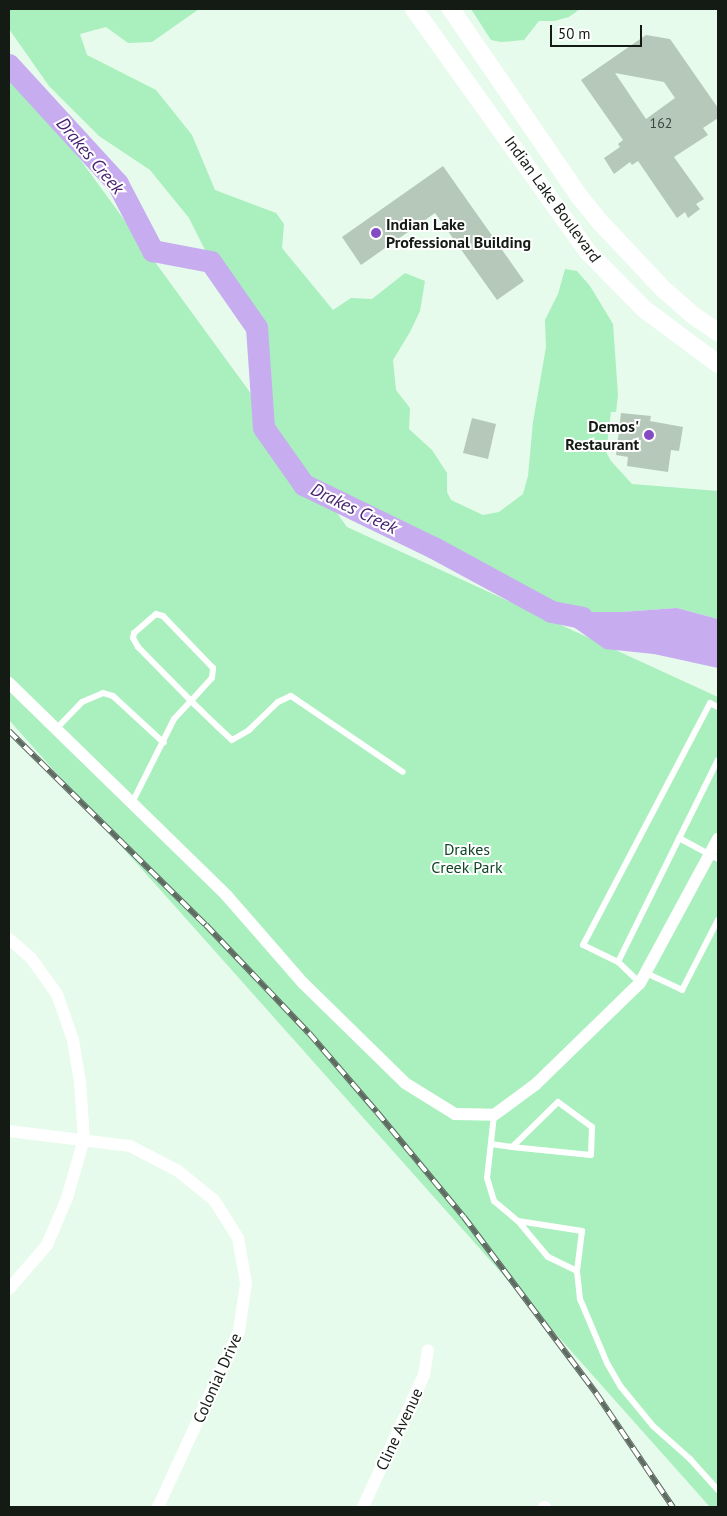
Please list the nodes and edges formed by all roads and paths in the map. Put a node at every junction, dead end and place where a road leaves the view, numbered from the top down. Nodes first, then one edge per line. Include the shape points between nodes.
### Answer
1 (414, 9) edge
2 (451, 9) edge
3 (510, 96) junction
4 (488, 111) junction
5 (718, 332) edge
6 (718, 364) edge
7 (9, 683) edge
8 (192, 701) junction
9 (718, 708) edge
10 (56, 729) junction
11 (164, 743) junction
12 (718, 760) edge
13 (403, 772) dead end
14 (132, 804) junction
15 (679, 838) junction
16 (718, 839) edge
17 (714, 857) edge
18 (718, 920) edge
19 (9, 939) edge
20 (618, 962) junction
21 (643, 978) junction
22 (494, 1115) junction
23 (9, 1131) edge
24 (84, 1139) junction
25 (491, 1144) junction
26 (512, 1147) junction
27 (518, 1221) junction
28 (577, 1271) junction
29 (9, 1289) edge
30 (428, 1350) dead end
31 (718, 1490) edge
32 (158, 1507) edge
33 (363, 1507) edge

1 - 4 main road, Indian Lake Boulevard
2 - 3 main road, Indian Lake Boulevard
3 - 4 main road
3 - 5 main road, Indian Lake Boulevard via 602,224 662,288
4 - 6 main road, Indian Lake Boulevard via 589,253 644,309
7 - 10 street
8 - 8 lane via 212,678 213,668 163,616 156,614 134,633 133,638 138,647
8 - 11 lane via 174,720
8 - 13 lane via 232,740 249,730 278,702 291,696
9 - 20 lane via 710,703 583,945
10 - 11 lane via 82,702 103,693 112,696
10 - 14 street
11 - 14 lane
12 - 15 lane
14 - 22 street via 227,896 303,983 405,1083 455,1114
15 - 17 lane
15 - 20 lane
16 - 17 street
17 - 21 street
18 - 21 lane via 682,990
19 - 24 street via 30,958 57,994 73,1040
20 - 21 lane
21 - 22 street via 536,1084
22 - 25 lane
23 - 24 street, Colonial Drive
24 - 29 street via 47,1245
24 - 32 street, Colonial Drive via 130,1146 178,1171 214,1200 238,1238 246,1283 239,1331
25 - 26 lane
25 - 27 lane via 487,1178 489,1190 494,1202
26 - 26 lane via 591,1155 592,1127 558,1102
27 - 28 lane via 548,1257
27 - 28 lane via 582,1231
28 - 31 lane via 580,1299 607,1363 621,1387 653,1426
30 - 33 street, Cline Avenue via 424,1375

